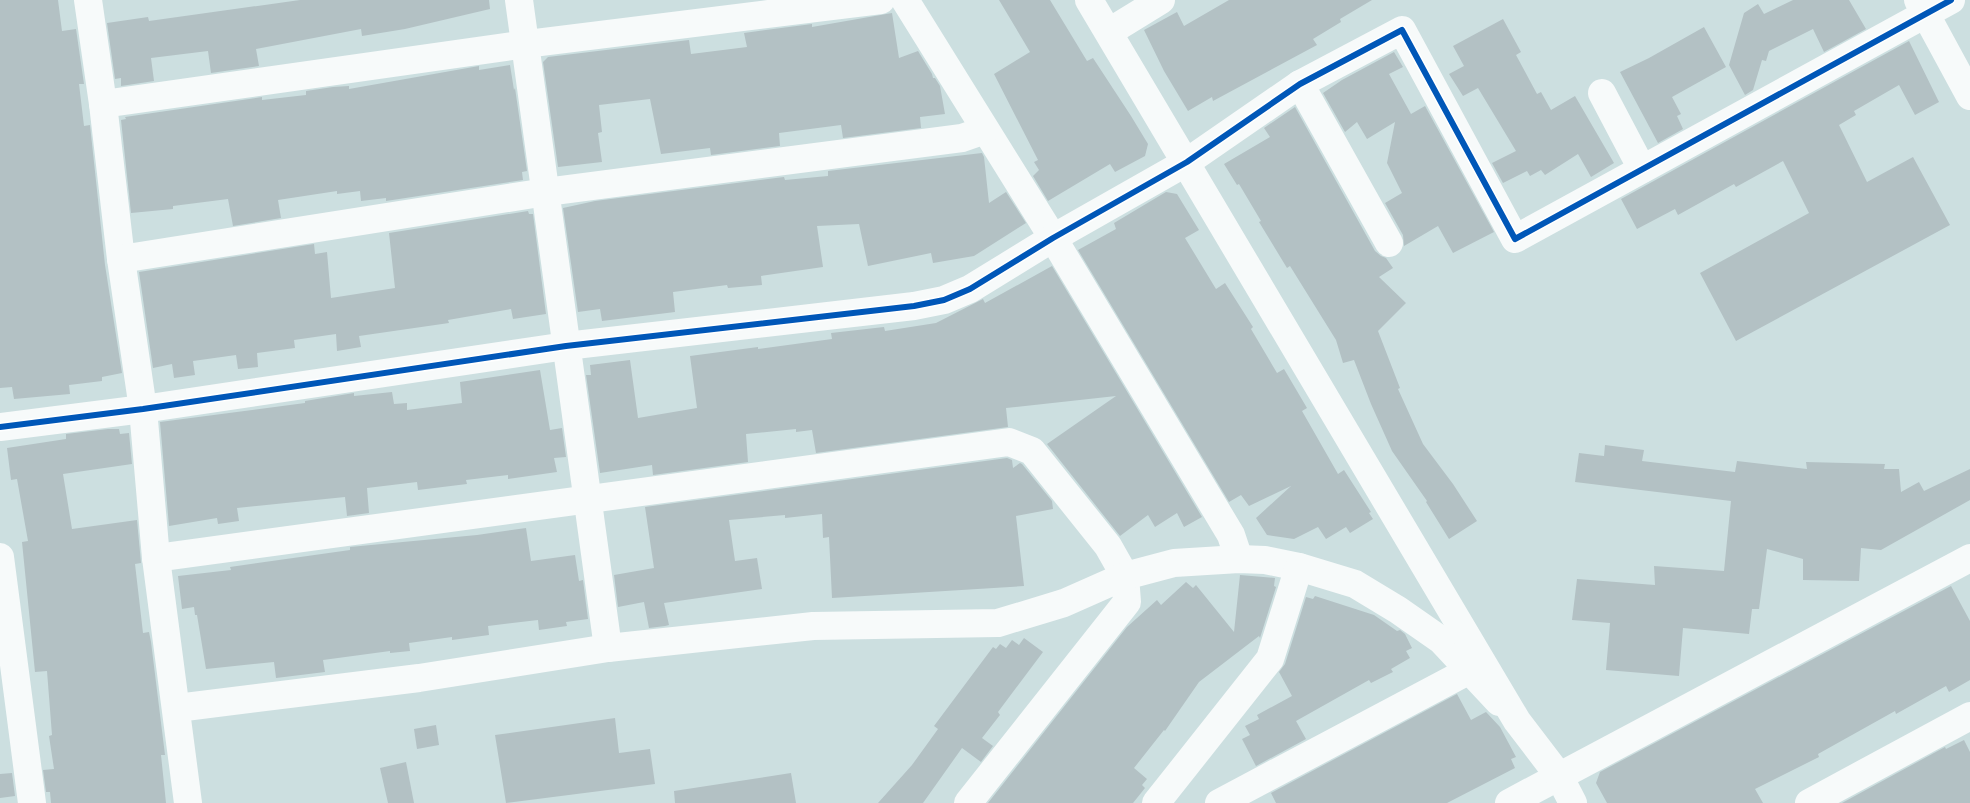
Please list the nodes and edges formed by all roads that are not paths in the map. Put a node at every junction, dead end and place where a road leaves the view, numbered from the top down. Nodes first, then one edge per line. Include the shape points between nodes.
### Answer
1 (88, 0) edge
2 (519, 0) edge
3 (881, 0) edge
4 (905, 0) edge
5 (1089, 0) edge
6 (1161, 0) edge
7 (1951, 0) edge
8 (1921, 7) edge
9 (1109, 32) junction
10 (526, 44) junction
11 (1300, 84) junction
12 (1602, 93) dead end
13 (1970, 96) edge
14 (103, 104) junction
15 (985, 130) junction
16 (1187, 162) junction
17 (1642, 169) junction
18 (546, 192) junction
19 (1053, 238) junction
20 (1389, 243) dead end
21 (121, 259) junction
22 (566, 346) junction
23 (143, 409) junction
24 (0, 428) edge
25 (587, 500) junction
26 (0, 557) edge
27 (156, 558) junction
28 (1238, 559) junction
29 (1968, 565) edge
30 (1299, 567) junction
31 (1126, 576) junction
32 (608, 648) junction
33 (1470, 670) junction
34 (177, 708) junction
35 (1970, 716) edge
36 (1517, 721) junction
37 (1559, 776) junction
38 (32, 803) edge
39 (188, 803) edge
40 (968, 803) edge
41 (1156, 803) edge
42 (1219, 803) edge
43 (1510, 803) edge
44 (1573, 803) edge
45 (1809, 803) edge

1 - 14 street
2 - 10 street
3 - 10 street
4 - 15 street
5 - 9 street
6 - 9 street
7 - 8 street
8 - 13 street
8 - 17 street
9 - 16 street
10 - 14 street
10 - 18 street
11 - 16 street
11 - 17 street via 1402,30 1515,239
11 - 20 street
12 - 17 street
14 - 21 street
15 - 18 street via 962,138
15 - 19 street
16 - 19 street
16 - 36 street
18 - 21 street
18 - 22 street
19 - 22 street via 970,289 944,300
19 - 28 street via 1231,535
21 - 23 street
22 - 23 street
22 - 25 street
23 - 24 street
23 - 27 street
25 - 27 street
25 - 31 street via 1009,442 1032,451 1108,546
25 - 32 street
26 - 38 street
27 - 34 street
28 - 30 street via 1265,560
28 - 31 street via 1174,563
29 - 37 street
30 - 33 street via 1355,584 1441,640
30 - 41 street via 1270,659
31 - 32 street via 1064,603 998,624 813,626
31 - 40 street via 1127,602
32 - 34 street via 419,678
33 - 36 street
33 - 42 street
34 - 39 street
35 - 45 street
36 - 37 street
37 - 43 street
37 - 44 street

